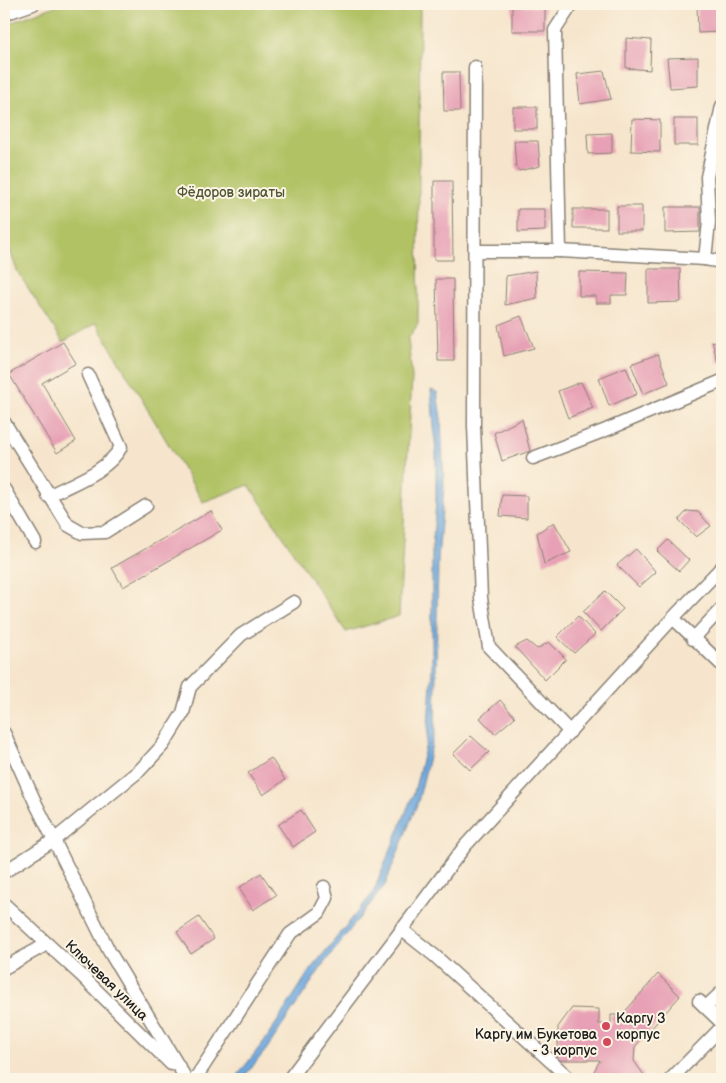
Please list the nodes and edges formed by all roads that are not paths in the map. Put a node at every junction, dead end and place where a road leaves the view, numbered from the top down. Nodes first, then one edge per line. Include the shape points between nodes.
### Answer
1 (33, 4) edge
2 (572, 4) edge
3 (4, 14) edge
4 (475, 67) dead end
5 (722, 106) edge
6 (476, 251) junction
7 (560, 251) junction
8 (705, 259) junction
9 (722, 262) edge
10 (88, 376) dead end
11 (722, 381) edge
12 (4, 424) edge
13 (533, 458) dead end
14 (4, 489) edge
15 (48, 496) junction
16 (146, 506) dead end
17 (35, 542) dead end
18 (722, 567) edge
19 (294, 602) dead end
20 (722, 608) edge
21 (673, 618) junction
22 (693, 639) junction
23 (722, 665) edge
24 (570, 732) junction
25 (4, 733) edge
26 (54, 840) junction
27 (4, 872) edge
28 (324, 887) dead end
29 (4, 904) edge
30 (401, 929) junction
31 (47, 944) junction
32 (4, 968) edge
33 (722, 992) edge
34 (189, 1079) edge
35 (289, 1079) edge
36 (570, 1079) edge
37 (671, 1079) edge

1 - 3 street
2 - 7 street via 555,30
4 - 6 street
5 - 8 street via 707,177 709,222
6 - 7 street
6 - 24 street via 474,426 480,598 489,647
7 - 8 street
8 - 9 street
10 - 15 street via 121,447 115,458
11 - 13 street
12 - 15 street
14 - 17 street
15 - 16 street via 68,526 82,533 105,532
18 - 21 street
19 - 26 street via 242,635 190,687 183,713 163,746 140,770
20 - 22 street
21 - 22 street
21 - 24 street
22 - 23 street
24 - 30 street via 464,846
25 - 26 street
26 - 27 street
26 - 34 street via 109,952
28 - 34 street via 327,898 319,913 285,931
29 - 31 street, Ключевая улица
30 - 35 street
30 - 36 street
31 - 32 street
31 - 34 street, Ключевая улица
33 - 37 street via 702,1004 720,1019 720,1029

